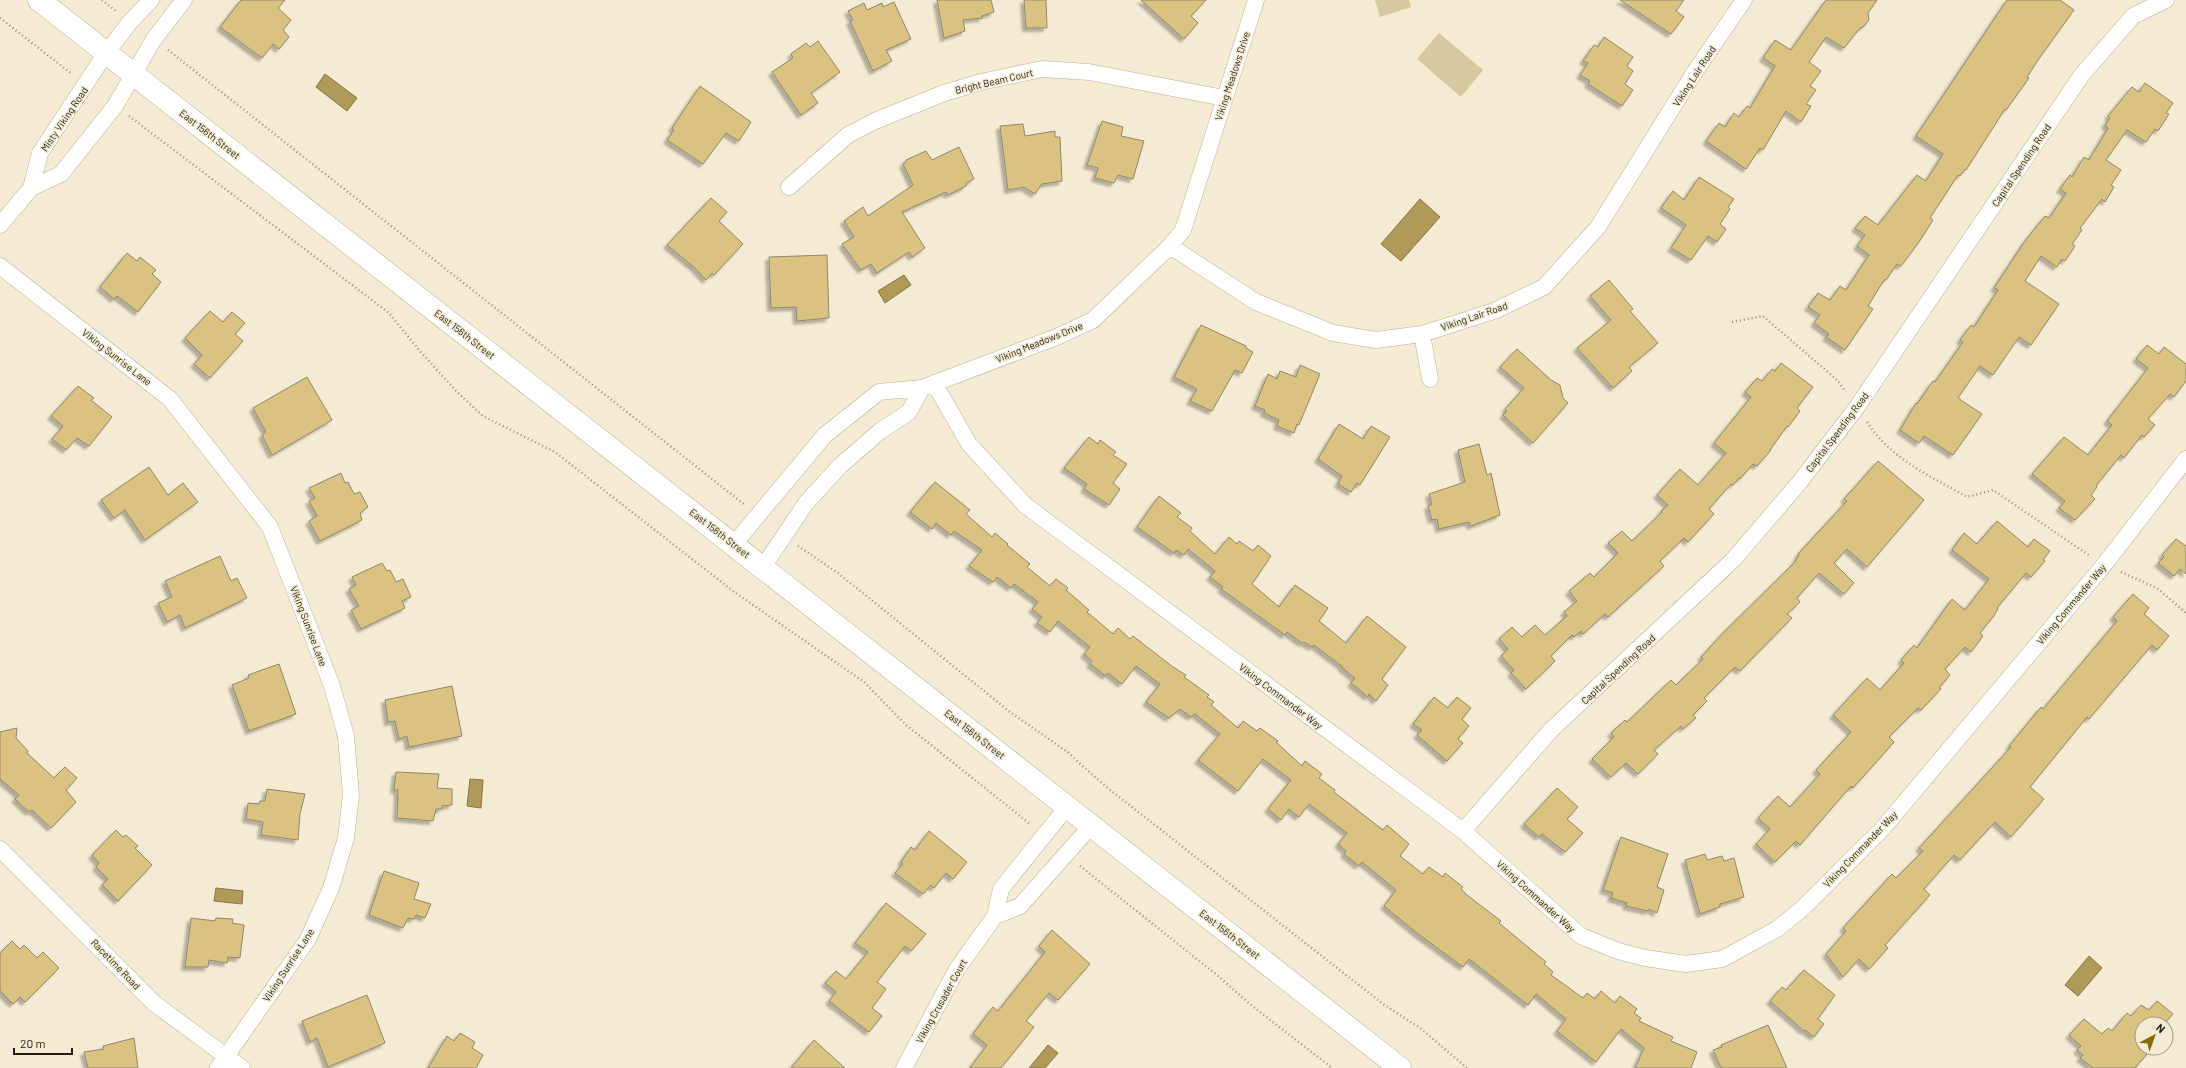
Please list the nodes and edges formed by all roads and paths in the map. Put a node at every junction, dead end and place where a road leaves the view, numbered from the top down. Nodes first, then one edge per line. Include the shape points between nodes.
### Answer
1 (39, 0) edge
2 (102, 0) edge
3 (151, 0) edge
4 (184, 0) edge
5 (1256, 0) edge
6 (1744, 0) edge
7 (2166, 0) edge
8 (0, 18) edge
9 (130, 22) junction
10 (154, 39) junction
11 (106, 53) junction
12 (133, 73) junction
13 (87, 85) junction
14 (1224, 98) junction
15 (115, 106) junction
16 (789, 187) dead end
17 (31, 188) junction
18 (0, 225) edge
19 (1170, 246) junction
20 (0, 266) edge
21 (1732, 322) dead end
22 (1422, 334) junction
23 (1430, 379) dead end
24 (928, 386) junction
25 (1857, 407) junction
26 (2186, 459) edge
27 (757, 517) junction
28 (784, 536) junction
29 (734, 544) junction
30 (2104, 565) junction
31 (763, 567) junction
32 (2186, 613) edge
33 (1067, 806) junction
34 (1092, 826) junction
35 (1463, 831) junction
36 (1045, 836) junction
37 (0, 849) edge
38 (1066, 855) junction
39 (995, 916) junction
40 (222, 1063) edge
41 (242, 1068) edge
42 (904, 1068) edge
43 (1332, 1068) edge
44 (1400, 1068) edge
45 (1467, 1068) edge

1 - 11 street, East 156th Street
2 - 9 path
3 - 9 street, Misty Viking Road
4 - 10 street
5 - 14 street, Viking Meadows Drive
6 - 22 street, Viking Lair Road via 1694,73 1598,227 1544,287 1494,311
7 - 25 street, Capital Spending Road via 2133,16 2081,76
8 - 13 path
9 - 11 street, Misty Viking Road
10 - 12 street
10 - 27 path via 584,376 628,414 740,500
11 - 12 street, East 156th Street
11 - 13 street, Misty Viking Road
12 - 15 street
12 - 29 street, East 156th Street
13 - 17 street, Misty Viking Road via 40,153
14 - 16 street, Bright Beam Court via 1089,72 1042,70 981,82 944,93 875,120 848,135
14 - 19 street, Viking Meadows Drive via 1183,230
15 - 17 street via 61,174
15 - 36 path via 389,313 457,392 483,416 556,452 733,591 864,682 906,724
17 - 18 street, Misty Viking Road
19 - 22 street, Viking Lair Road via 1256,302 1333,333 1376,340
19 - 24 street, Viking Meadows Drive via 1093,320 1059,336
20 - 40 street, Viking Sunrise Lane via 170,399 270,527 332,686 346,736 351,795 346,838 331,888 308,939
21 - 25 path via 1763,316 1837,380
22 - 23 street
24 - 27 street, Viking Meadows Drive via 879,392 825,435
24 - 28 street via 910,412 879,432 840,466 806,503
24 - 35 street, Viking Commander Way via 969,444 1025,505
25 - 30 path via 1874,433 1896,456 1967,497 1993,490
25 - 35 street, Capital Spending Road via 1799,483 1733,560 1551,730
26 - 30 street, Viking Commander Way
27 - 29 street, Viking Meadows Drive
28 - 31 street
28 - 45 path via 838,573 1010,712 1069,753 1110,790 1383,1004 1420,1028
29 - 31 street, East 156th Street
30 - 32 path via 2157,588
30 - 35 street, Viking Commander Way via 1884,827 1803,908 1777,929 1722,959 1686,964 1652,959 1618,951 1581,936
31 - 33 street, East 156th Street
33 - 34 street, East 156th Street
33 - 36 street, Viking Crusader Court
34 - 38 street
34 - 44 street, East 156th Street
36 - 39 street, Viking Crusader Court via 1001,889
37 - 40 street, Racetime Road via 155,1004
38 - 39 street via 1020,906
38 - 43 path
39 - 42 street, Viking Crusader Court via 957,969
40 - 41 street, Racetime Road

